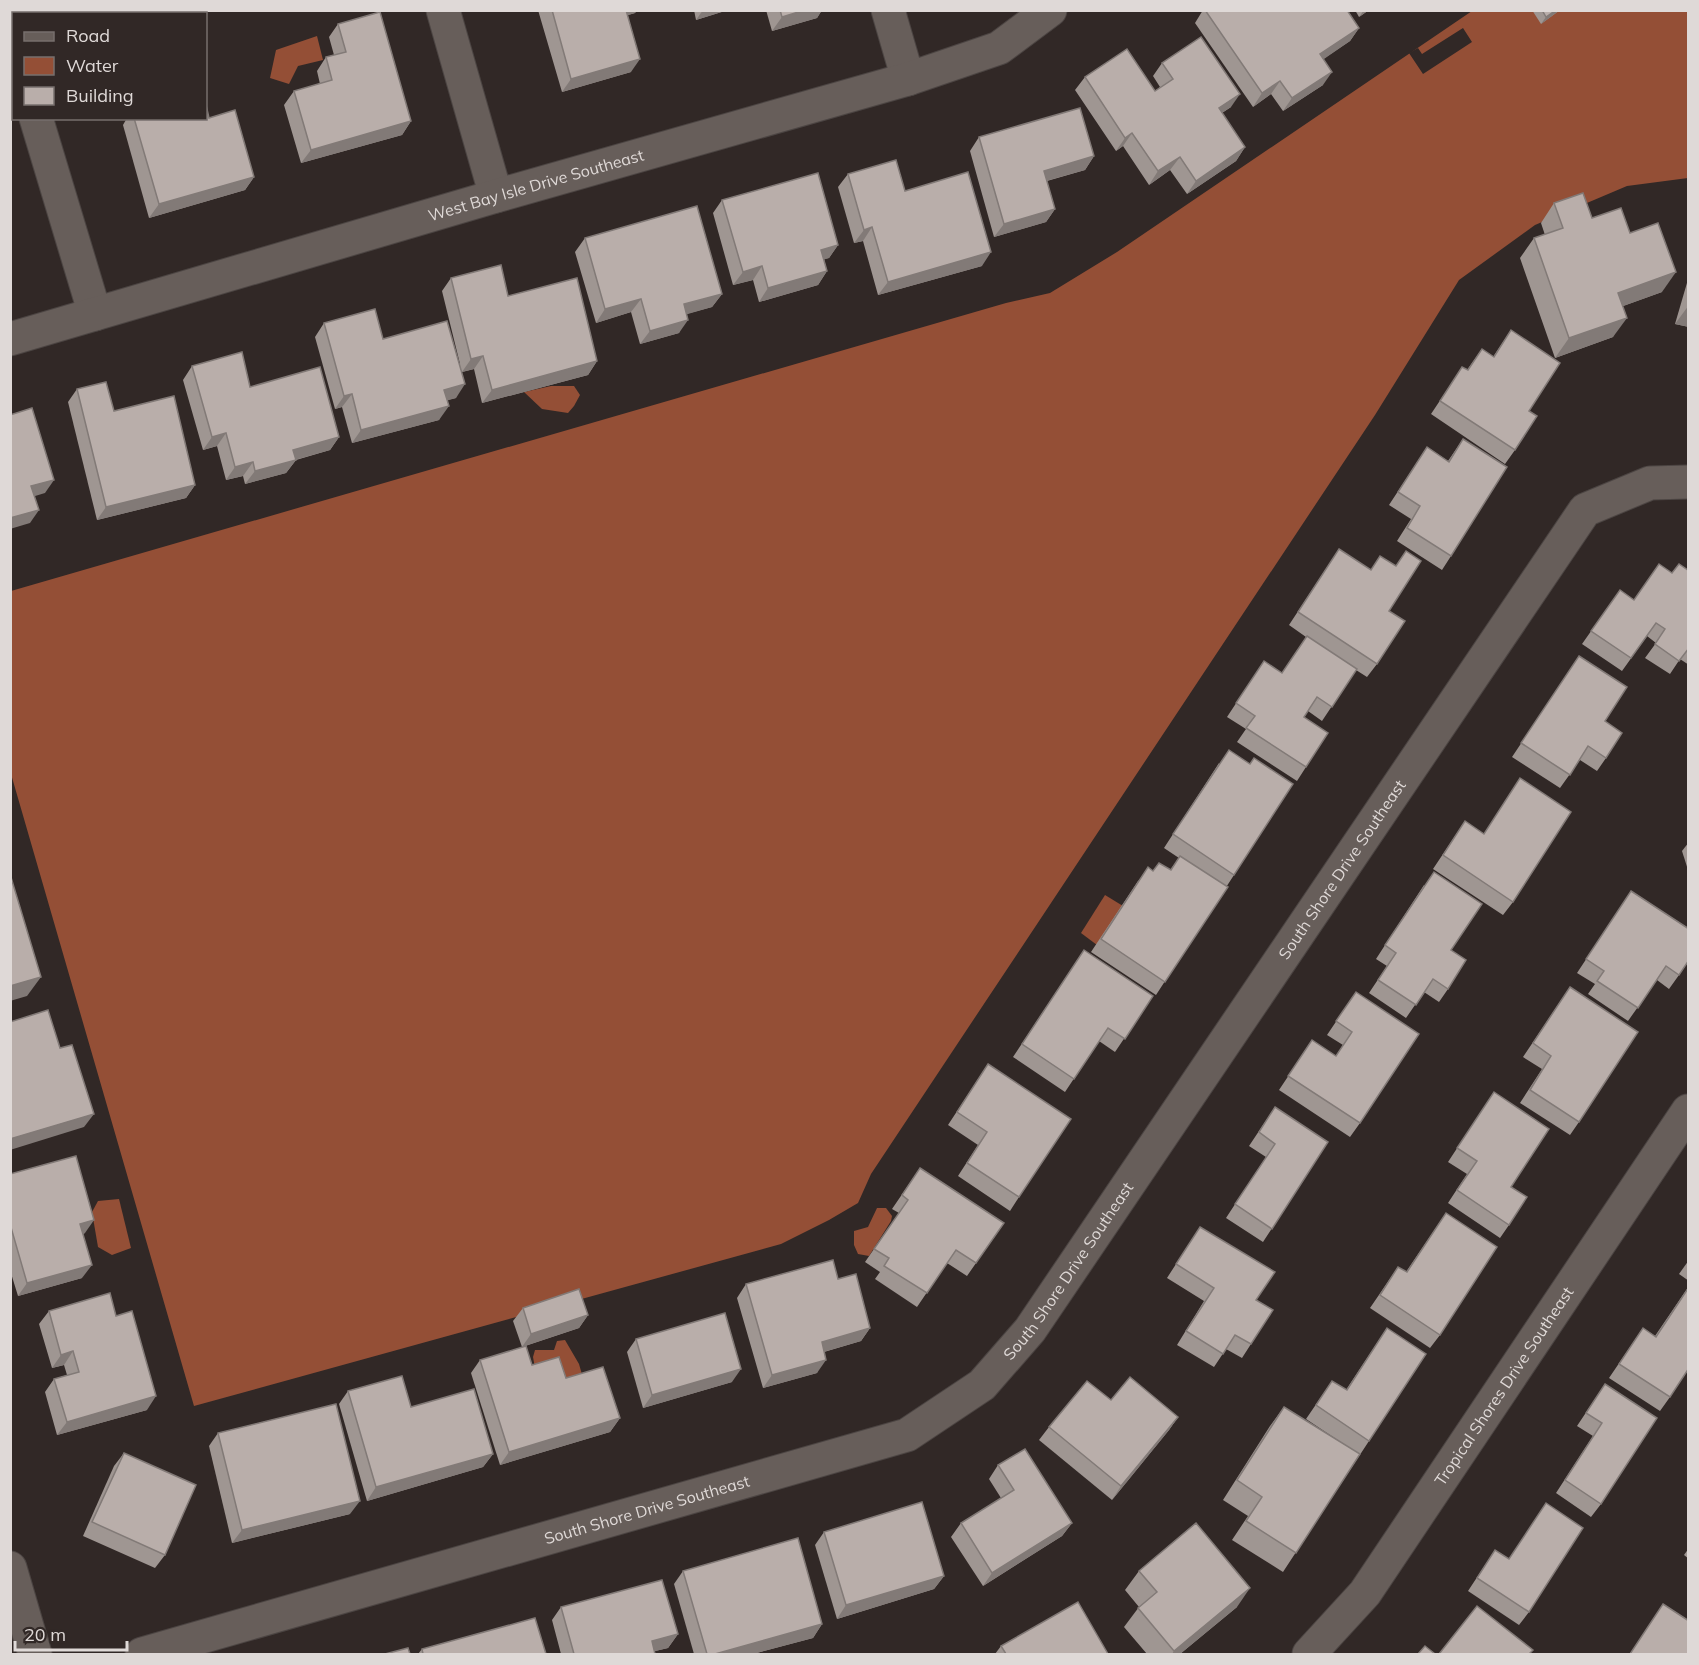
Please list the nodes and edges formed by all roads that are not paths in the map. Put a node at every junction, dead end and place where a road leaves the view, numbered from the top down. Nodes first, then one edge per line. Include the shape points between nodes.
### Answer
1 (443, 10) edge
2 (888, 10) edge
3 (1050, 10) edge
4 (908, 79) junction
5 (37, 120) edge
6 (496, 196) junction
7 (95, 314) junction
8 (10, 339) edge
9 (1689, 482) edge
10 (1689, 1111) edge
11 (10, 1568) edge
12 (35, 1654) edge
13 (142, 1654) edge
14 (1309, 1654) edge

1 - 6 street
2 - 4 street
3 - 4 street, West Bay Isle Drive Southeast via 999,48
4 - 6 street, West Bay Isle Drive Southeast
5 - 7 street
6 - 7 street, West Bay Isle Drive Southeast
7 - 8 street, West Bay Isle Drive Southeast
9 - 13 street, South Shore Drive Southeast via 1650,483 1586,510 1030,1329 982,1385 907,1435
10 - 14 street, Tropical Shores Drive Southeast via 1365,1593
11 - 12 street

